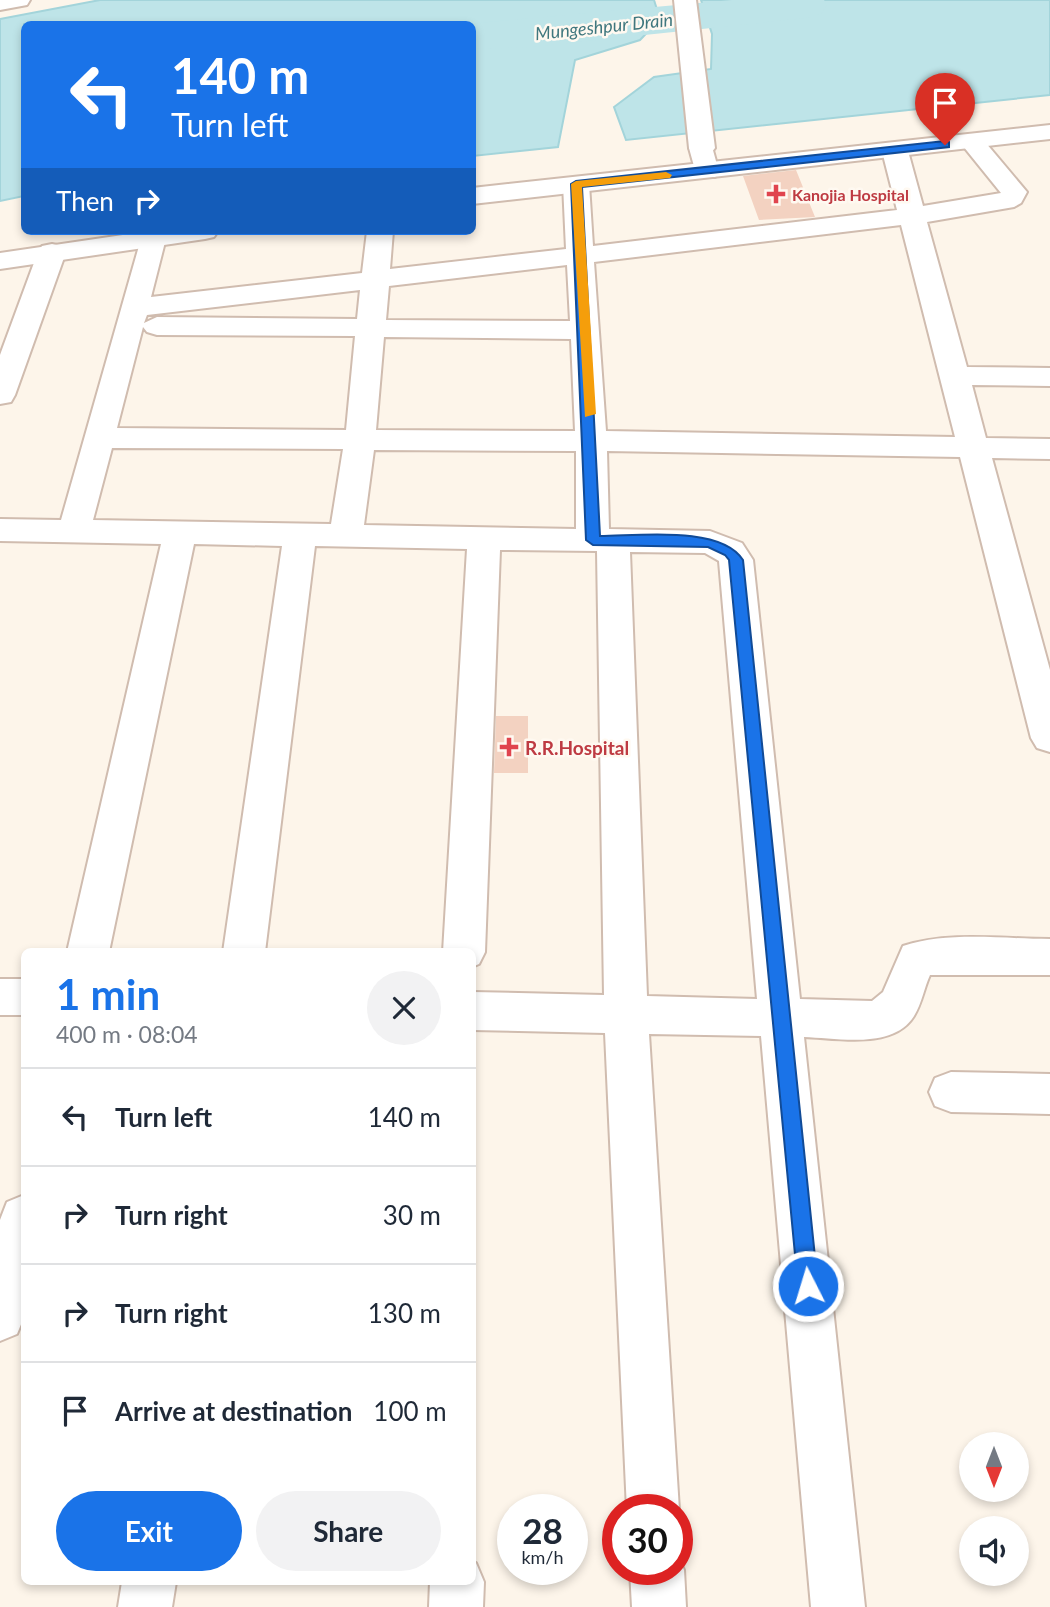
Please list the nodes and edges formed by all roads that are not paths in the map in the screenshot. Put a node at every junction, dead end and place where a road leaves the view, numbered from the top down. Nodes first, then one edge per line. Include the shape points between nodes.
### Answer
1 (19, 0) edge
2 (685, 0) edge
3 (0, 3) edge
4 (1050, 132) edge
5 (971, 141) junction
6 (895, 151) junction
7 (704, 160) junction
8 (576, 184) junction
9 (476, 196) edge
10 (913, 216) junction
11 (175, 235) edge
12 (380, 235) edge
13 (153, 238) junction
14 (52, 252) junction
15 (582, 256) junction
16 (0, 261) edge
17 (377, 279) junction
18 (132, 317) junction
19 (372, 328) junction
20 (585, 330) junction
21 (955, 376) junction
22 (1050, 377) edge
23 (0, 395) edge
24 (99, 438) junction
25 (360, 440) junction
26 (591, 441) junction
27 (974, 447) junction
28 (1050, 449) edge
29 (0, 530) edge
30 (74, 532) junction
31 (180, 533) junction
32 (300, 535) junction
33 (346, 536) junction
34 (484, 538) junction
35 (603, 540) junction
36 (1041, 668) edge
37 (1050, 738) edge
38 (89, 948) edge
39 (245, 948) edge
40 (464, 948) edge
41 (1050, 957) edge
42 (0, 998) edge
43 (21, 998) edge
44 (476, 1011) edge
45 (626, 1014) junction
46 (783, 1018) junction
47 (951, 1092) dead end
48 (1050, 1094) edge
49 (21, 1230) edge
50 (0, 1317) edge
51 (652, 1494) edge
52 (149, 1585) edge
53 (457, 1585) edge
54 (658, 1585) edge
55 (145, 1607) edge
56 (456, 1607) edge
57 (659, 1607) edge
58 (838, 1607) edge

1 - 3 street
2 - 7 street
4 - 5 street
5 - 6 street
5 - 10 street via 1010,186 1012,197
6 - 7 street
6 - 10 street
7 - 8 street
8 - 9 street
8 - 15 street
10 - 15 street
10 - 21 street
11 - 13 street
12 - 17 street
13 - 14 street
13 - 18 street
14 - 16 street
14 - 23 street
15 - 17 street
15 - 20 street
17 - 18 street
17 - 19 street
18 - 19 street
18 - 24 street
19 - 20 street
19 - 25 street
20 - 26 street
21 - 22 street
21 - 27 street
24 - 25 street
24 - 30 street
25 - 26 street
25 - 33 street
26 - 27 street
26 - 35 street
27 - 28 street
27 - 36 street
29 - 30 street
30 - 31 street
31 - 32 street
31 - 38 street
32 - 33 street
32 - 39 street
33 - 34 street
34 - 35 street
34 - 40 street
35 - 45 street
35 - 46 street via 710,542 730,551 736,560
36 - 37 street
41 - 46 street via 918,959 909,970 903,1001 894,1013 877,1020
42 - 43 street
44 - 45 street
45 - 46 street
45 - 51 street
46 - 58 street
47 - 48 street
49 - 50 street
52 - 55 street
53 - 56 street
54 - 57 street

